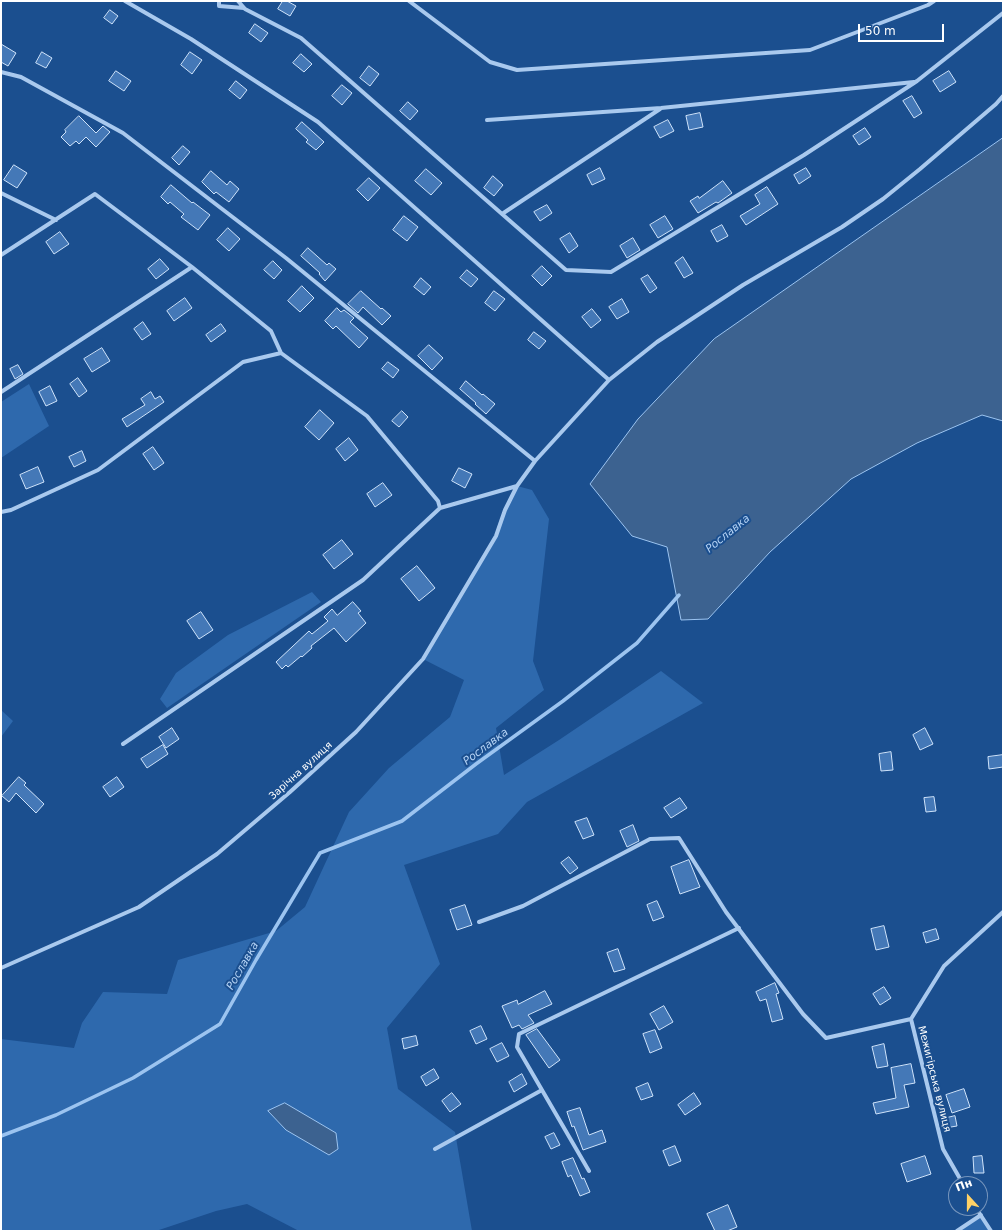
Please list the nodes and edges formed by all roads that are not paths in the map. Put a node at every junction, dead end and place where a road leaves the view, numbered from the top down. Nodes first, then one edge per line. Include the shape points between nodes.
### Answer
1 (125, 1) edge
2 (219, 1) edge
3 (238, 1) edge
4 (409, 1) edge
5 (934, 1) edge
6 (245, 8) junction
7 (1003, 13) edge
8 (1, 72) edge
9 (917, 81) junction
10 (1003, 96) edge
11 (661, 108) junction
12 (486, 120) dead end
13 (1, 193) edge
14 (502, 214) junction
15 (56, 220) junction
16 (1, 255) edge
17 (192, 267) junction
18 (281, 353) junction
19 (609, 380) junction
20 (1, 392) edge
21 (535, 461) junction
22 (517, 486) junction
23 (440, 508) junction
24 (1, 512) edge
25 (123, 744) dead end
26 (1003, 912) edge
27 (479, 922) dead end
28 (738, 928) junction
29 (1, 968) edge
30 (911, 1019) junction
31 (542, 1090) junction
32 (435, 1149) dead end
33 (589, 1170) dead end
34 (958, 1176) edge
35 (980, 1216) edge
36 (982, 1216) edge
37 (957, 1231) edge
38 (991, 1231) edge

1 - 19 street via 191,39 318,122
2 - 6 street via 219,6
3 - 6 street
4 - 5 street via 490,62 517,70 810,50
6 - 14 street via 301,38
7 - 9 street
8 - 21 street via 21,77 124,133 286,258
9 - 11 street
9 - 14 street via 804,155 611,272 566,270
10 - 19 street, Зарічна вулиця via 883,199 842,227 743,285 657,342
11 - 12 street
11 - 14 street
13 - 15 street
15 - 16 street
15 - 17 street via 95,194
17 - 18 street via 271,331
17 - 20 street
18 - 23 street via 367,416 438,501
18 - 24 street via 243,362 98,470 11,510
19 - 21 street, Зарічна вулиця
21 - 22 street, Зарічна вулиця
22 - 23 street
22 - 29 street, Зарічна вулиця via 504,510 496,536 423,659 356,732 211,859 138,907
23 - 25 street via 363,580
26 - 30 street, Межигірська вулиця via 944,966
27 - 28 street via 523,906 650,840 679,838
28 - 30 street via 803,1014 826,1038
28 - 31 street via 520,1034 517,1047
30 - 34 street, Межигірська вулиця via 943,1149
31 - 32 street
31 - 33 street
35 - 37 street
36 - 38 street

